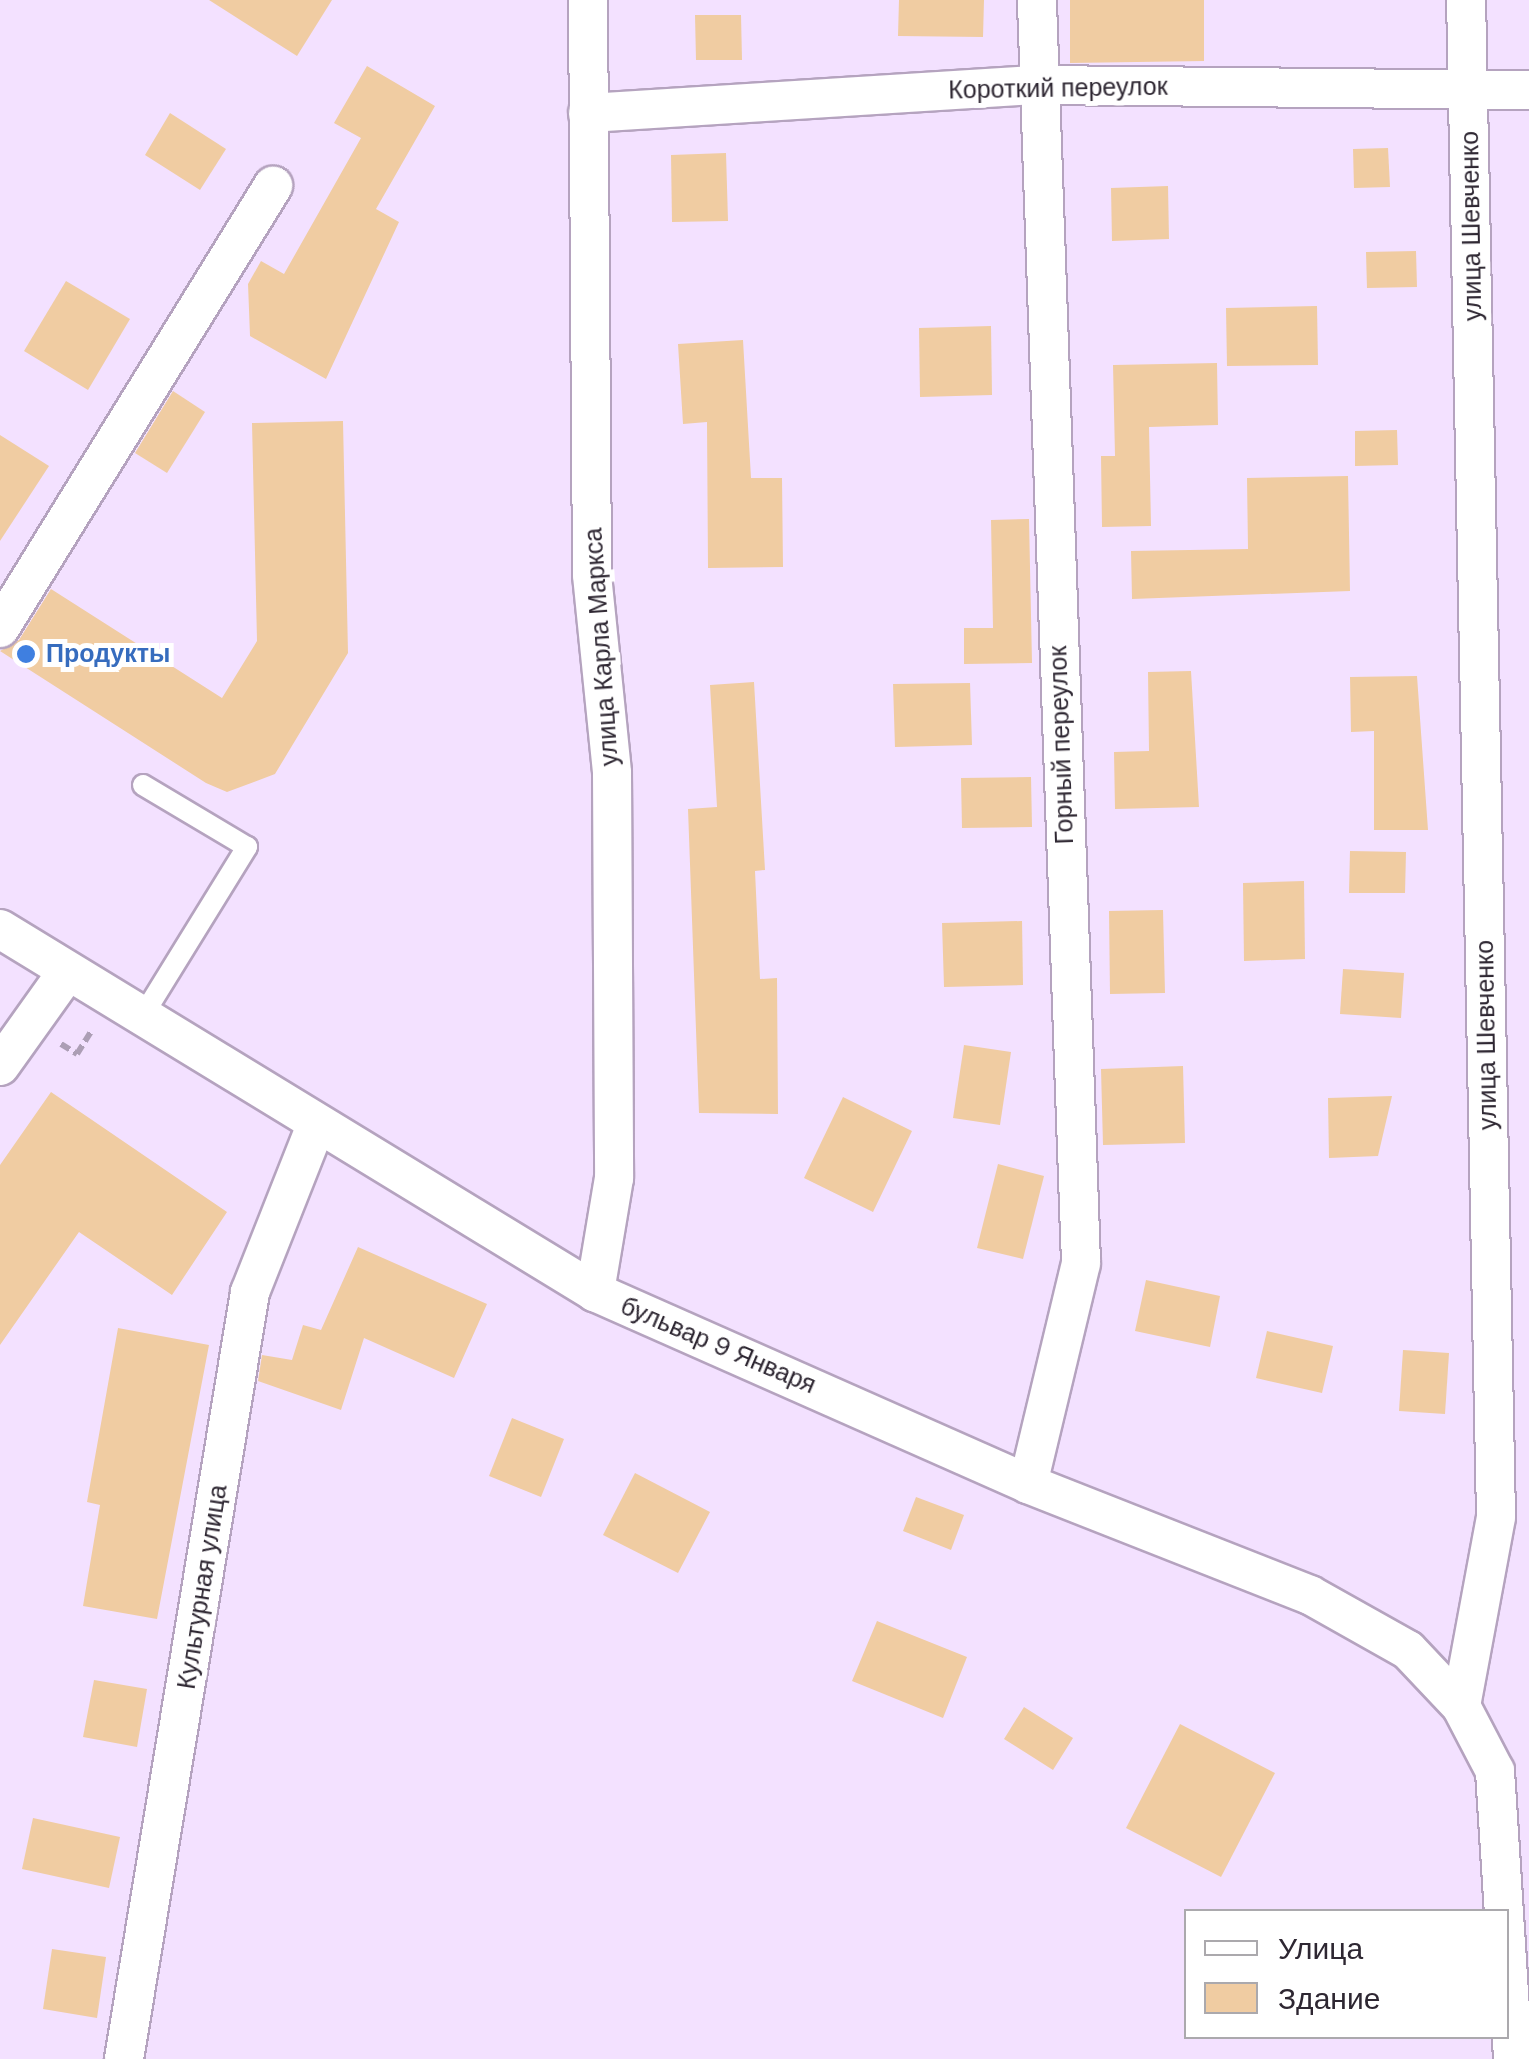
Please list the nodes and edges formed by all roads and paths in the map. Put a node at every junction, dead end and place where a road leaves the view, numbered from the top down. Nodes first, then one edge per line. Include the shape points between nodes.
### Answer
1 (588, 0) edge
2 (1036, 0) edge
3 (1466, 0) edge
4 (1039, 85) junction
5 (1469, 90) junction
6 (1529, 90) edge
7 (588, 113) junction
8 (273, 186) dead end
9 (0, 628) edge
10 (144, 785) dead end
11 (0, 929) edge
12 (67, 972) junction
13 (142, 1017) junction
14 (0, 1066) edge
15 (316, 1125) junction
16 (595, 1292) junction
17 (1028, 1484) junction
18 (1513, 1517) edge
19 (1461, 1706) junction
20 (1504, 1909) edge
21 (1509, 1983) edge
22 (124, 2059) edge
23 (1514, 2059) edge

1 - 7 street, улица Карла Маркса
2 - 4 street, Горный переулок
3 - 5 street, улица Шевченко
4 - 5 street, Короткий переулок
4 - 7 street, Короткий переулок
4 - 17 street, Горный переулок via 1080,1263
5 - 6 street, Короткий переулок
5 - 18 street, улица Шевченко
7 - 16 street, улица Карла Маркса via 592,576 612,774 614,1178
8 - 9 street
10 - 13 lane via 246,847
11 - 12 street, бульвар 9 Января
12 - 13 street, бульвар 9 Января
12 - 14 street
13 - 15 street, бульвар 9 Января
15 - 16 street, бульвар 9 Января
15 - 22 street, Культурная улица via 250,1292
16 - 17 street, бульвар 9 Января
17 - 19 street, бульвар 9 Января via 1310,1596 1408,1650
18 - 19 street, улица Шевченко
19 - 20 street via 1495,1772
21 - 23 street

